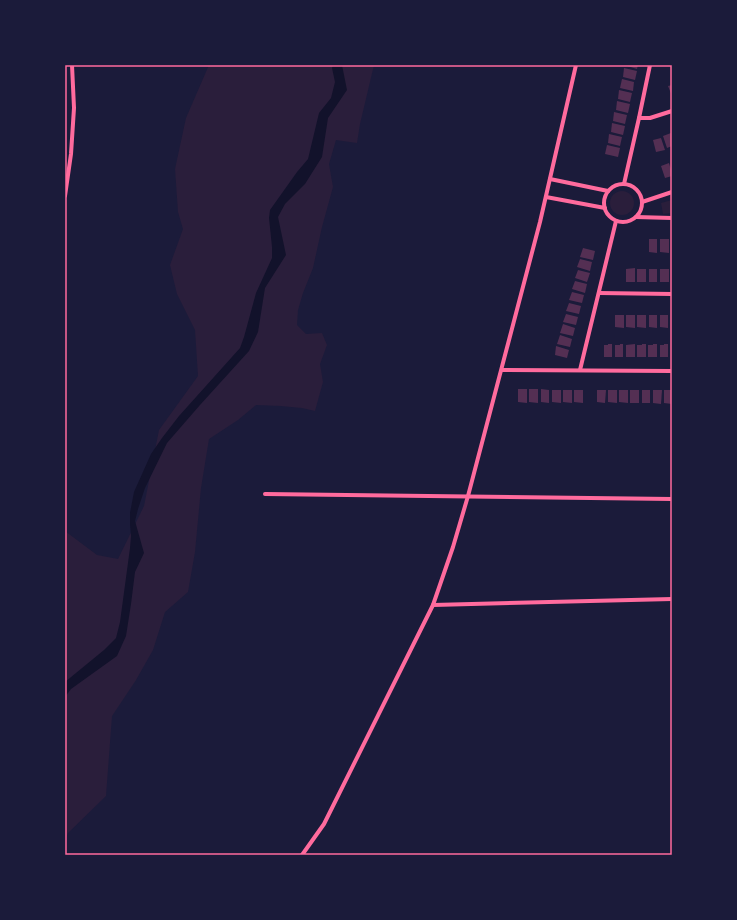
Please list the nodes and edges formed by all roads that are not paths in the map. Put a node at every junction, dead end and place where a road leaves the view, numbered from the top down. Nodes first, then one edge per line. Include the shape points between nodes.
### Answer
1 (72, 65) edge
2 (576, 65) edge
3 (650, 65) edge
4 (672, 111) edge
5 (639, 118) junction
6 (550, 179) junction
7 (624, 184) junction
8 (608, 191) junction
9 (672, 192) edge
10 (65, 196) edge
11 (546, 197) junction
12 (642, 202) junction
13 (605, 208) junction
14 (635, 217) junction
15 (672, 218) edge
16 (616, 221) junction
17 (599, 293) junction
18 (672, 294) edge
19 (502, 370) junction
20 (580, 370) junction
21 (672, 371) edge
22 (265, 494) dead end
23 (468, 496) junction
24 (672, 499) edge
25 (672, 599) edge
26 (433, 605) junction
27 (302, 855) edge

1 - 10 street via 74,108
2 - 6 street
3 - 5 street
4 - 5 street via 650,118
5 - 7 street
6 - 8 street
6 - 11 street
7 - 8 street
7 - 12 street via 635,188
8 - 13 street via 604,202
9 - 12 street
11 - 13 street
11 - 19 street
12 - 14 street via 641,210
13 - 16 street via 607,214
14 - 15 street
14 - 16 street via 628,221
16 - 17 street
17 - 18 street
17 - 20 street
19 - 20 street
19 - 23 street
20 - 21 street
22 - 23 street
23 - 24 street
23 - 26 street via 454,547
25 - 26 street
26 - 27 street via 324,824

